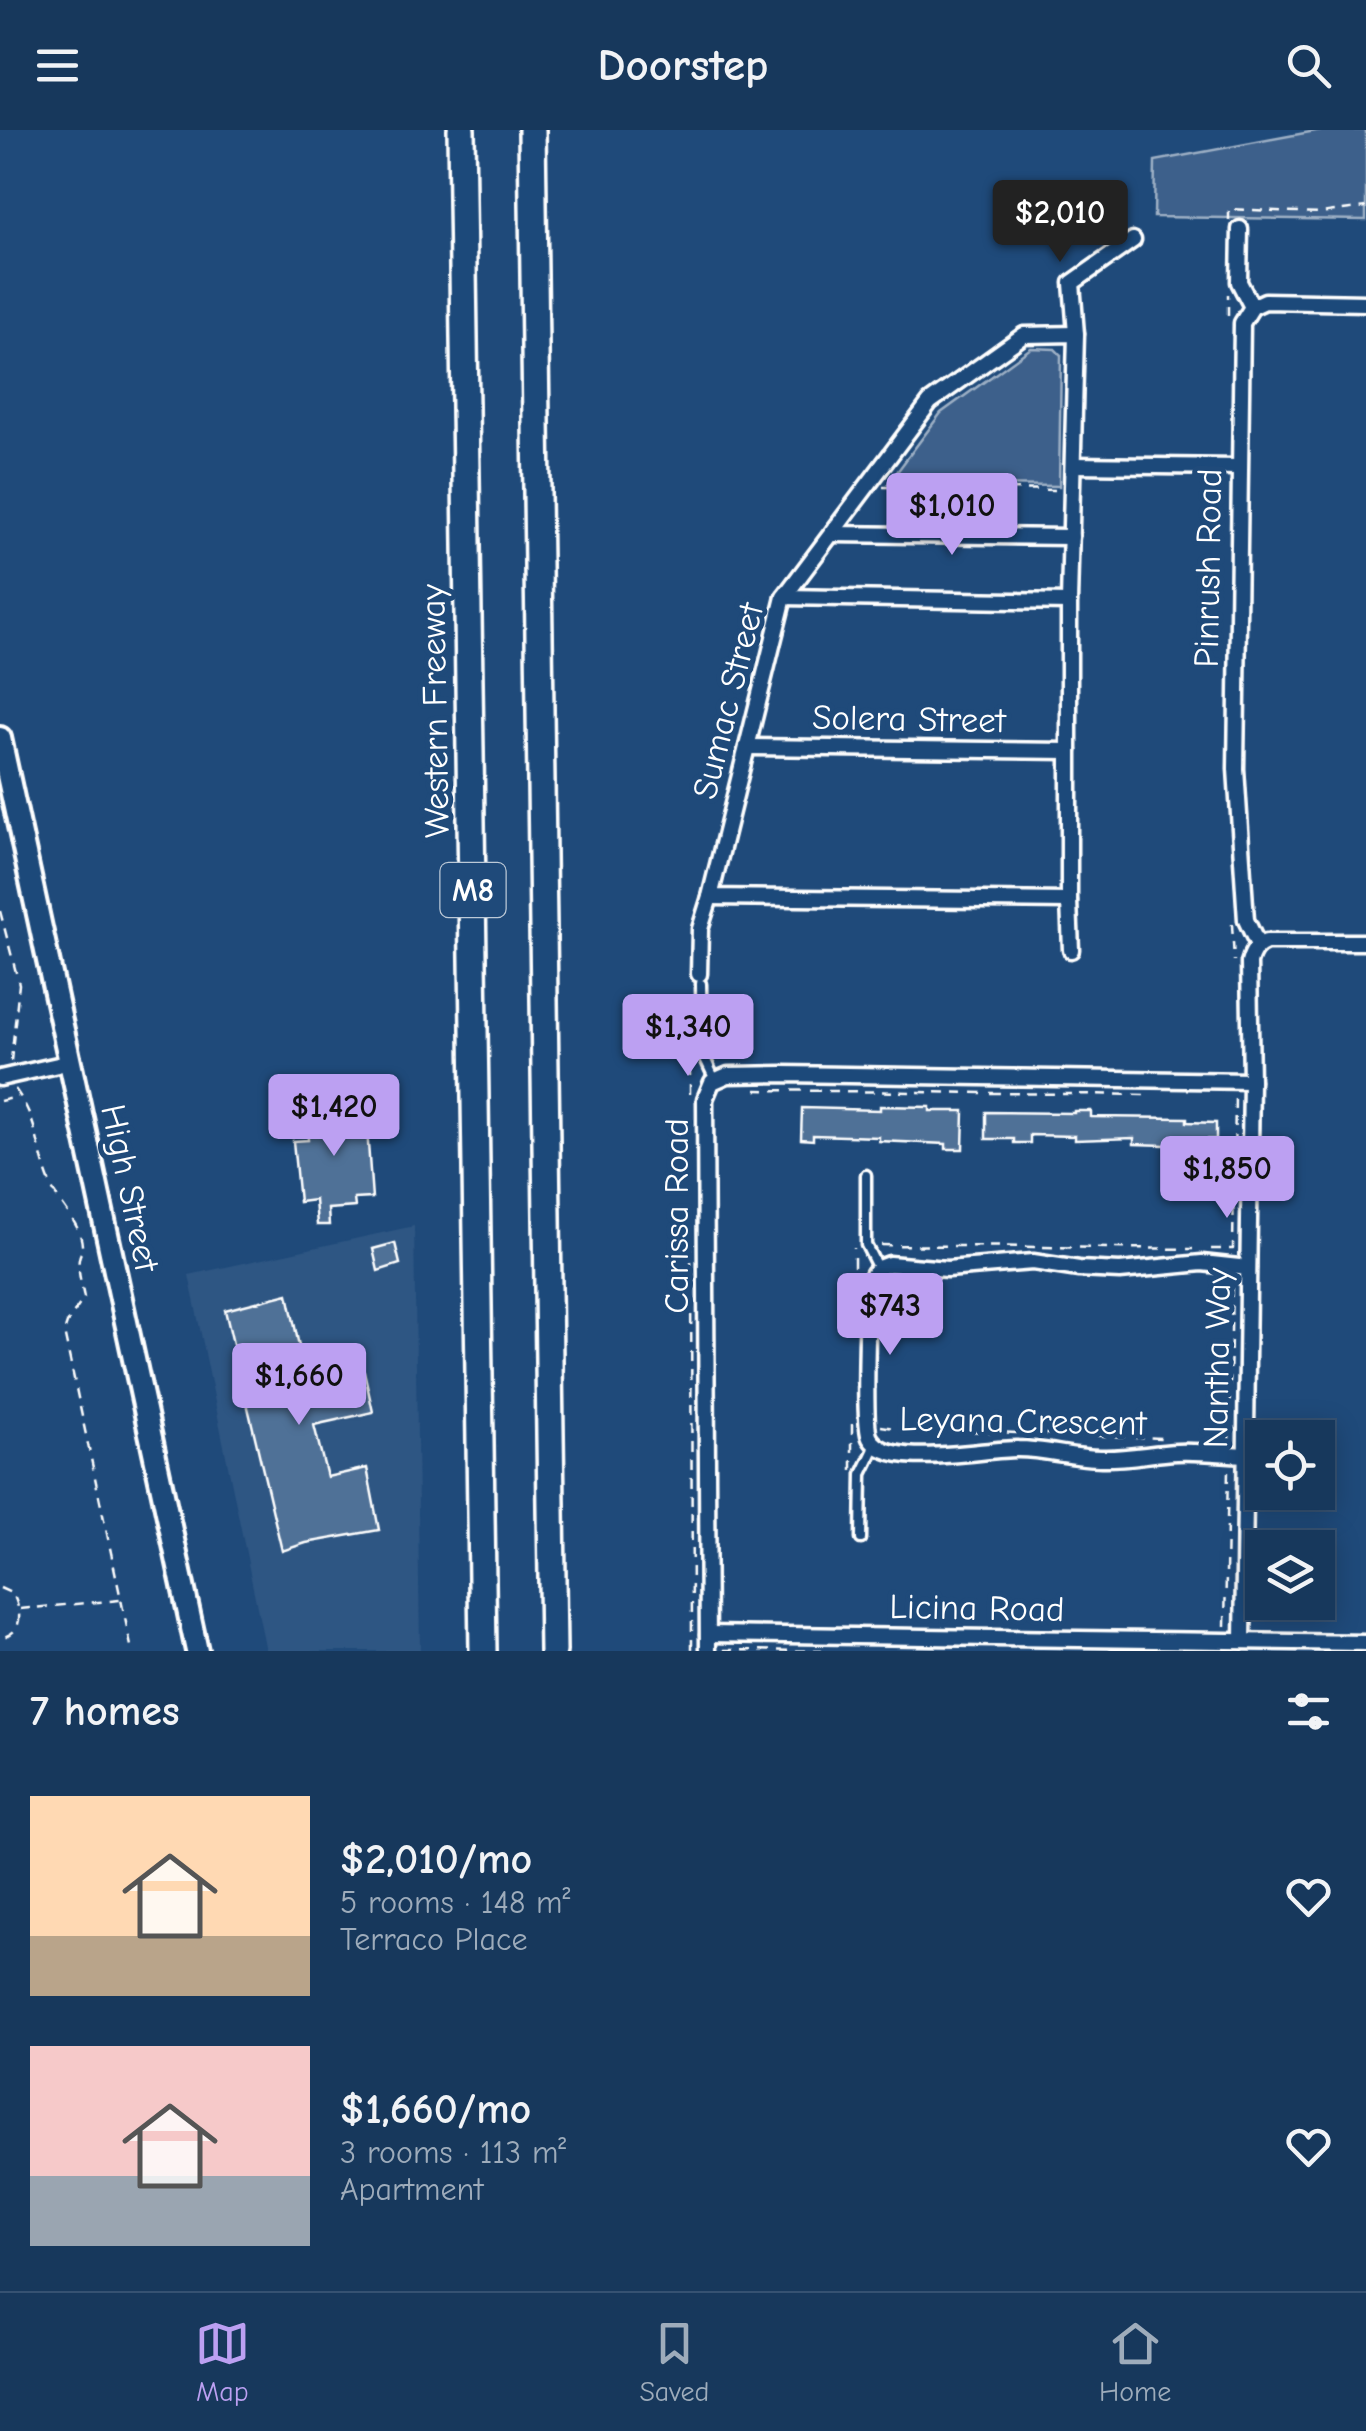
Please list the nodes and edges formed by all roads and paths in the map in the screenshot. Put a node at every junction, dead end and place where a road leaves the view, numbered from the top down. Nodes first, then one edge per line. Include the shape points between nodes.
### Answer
1 (460, 130) edge
2 (532, 130) edge
3 (1366, 207) edge
4 (1235, 228) joint
5 (1132, 240) dead end
6 (1228, 290) dead end
7 (1366, 303) edge
8 (1252, 306) junction
9 (1228, 329) dead end
10 (1076, 334) junction
11 (1074, 465) junction
12 (1239, 467) junction
13 (867, 486) junction
14 (1073, 490) junction
15 (832, 534) junction
16 (1072, 537) junction
17 (784, 597) junction
18 (1069, 602) junction
19 (0, 738) edge
20 (747, 747) junction
21 (1070, 751) junction
22 (710, 897) junction
23 (1069, 901) junction
24 (0, 911) edge
25 (1232, 924) dead end
26 (1366, 942) edge
27 (1258, 945) junction
28 (1071, 950) dead end
29 (1235, 969) dead end
30 (700, 979) joint
31 (690, 1038) dead end
32 (10, 1059) junction
33 (0, 1061) edge
34 (70, 1062) junction
35 (7, 1076) edge
36 (714, 1080) junction
37 (1243, 1081) junction
38 (746, 1090) dead end
39 (1150, 1095) dead end
40 (21, 1096) junction
41 (0, 1101) edge
42 (690, 1116) dead end
43 (866, 1175) dead end
44 (690, 1234) dead end
45 (866, 1245) junction
46 (1194, 1249) dead end
47 (1213, 1249) dead end
48 (1240, 1267) junction
49 (878, 1269) junction
50 (866, 1416) junction
51 (1245, 1424) edge
52 (1171, 1438) dead end
53 (876, 1445) junction
54 (1228, 1454) junction
55 (1245, 1455) edge
56 (1245, 1510) edge
57 (861, 1539) dead end
58 (0, 1588) edge
59 (121, 1600) junction
60 (20, 1609) junction
61 (1225, 1627) dead end
62 (708, 1634) junction
63 (0, 1638) edge
64 (1243, 1641) junction
65 (1366, 1643) edge
66 (132, 1651) edge
67 (197, 1651) edge
68 (483, 1651) edge
69 (553, 1651) edge
70 (692, 1651) edge
71 (708, 1651) edge
72 (722, 1651) edge
73 (822, 1651) edge

1 - 68 highway, Western Freeway / M8
2 - 69 highway, M8
3 - 4 path via 1308,213 1230,209
4 - 8 street via 1240,282
5 - 10 street via 1072,283
6 - 9 path
7 - 8 street
8 - 12 street, Pinrush Road via 1242,324
10 - 11 street
10 - 13 street, Sumac Street via 1024,335 930,402
11 - 12 street
11 - 14 street
12 - 27 street, Pinrush Road via 1238,818 1246,920
13 - 14 path
13 - 15 street, Sumac Street
14 - 16 street
15 - 16 street
15 - 17 street, Sumac Street
16 - 18 street
17 - 18 street
17 - 20 street, Sumac Street
18 - 21 street
19 - 34 main road, High Street
20 - 21 street, Solera Street
20 - 22 street, Sumac Street
21 - 23 street
22 - 23 street
22 - 30 street, Sumac Street via 700,929
23 - 28 street
24 - 32 path via 19,984
25 - 29 path
26 - 27 street
27 - 37 street, Nantha Way via 1249,963
30 - 36 lane via 702,1052
31 - 42 path
32 - 33 path
32 - 35 path
34 - 35 street
34 - 67 main road, High Street
35 - 40 path
36 - 37 street, Carissa Road via 783,1074
36 - 62 street, Carissa Road via 705,1099
37 - 47 path via 1232,1249
37 - 48 street, Nantha Way
38 - 39 path
40 - 41 path
40 - 59 path via 47,1175 82,1244 84,1298 64,1332
43 - 45 lane
44 - 70 path
45 - 46 path
45 - 49 lane
48 - 49 street via 1120,1271 1013,1262
48 - 51 street, Nantha Way
48 - 54 path
49 - 50 street, Leyana Crescent via 868,1294
50 - 52 path via 902,1429
50 - 53 street, Leyana Crescent
53 - 54 street, Leyana Crescent via 939,1456 1011,1448 1089,1458
53 - 57 lane via 862,1474
54 - 55 street, Leyana Crescent
54 - 61 path
56 - 64 street, Nantha Way
58 - 60 path via 13,1594
59 - 60 path
59 - 66 path
60 - 63 path via 16,1629
62 - 64 street, Licina Road
62 - 71 street, Carissa Road
64 - 65 street, Licina Road
72 - 73 path

